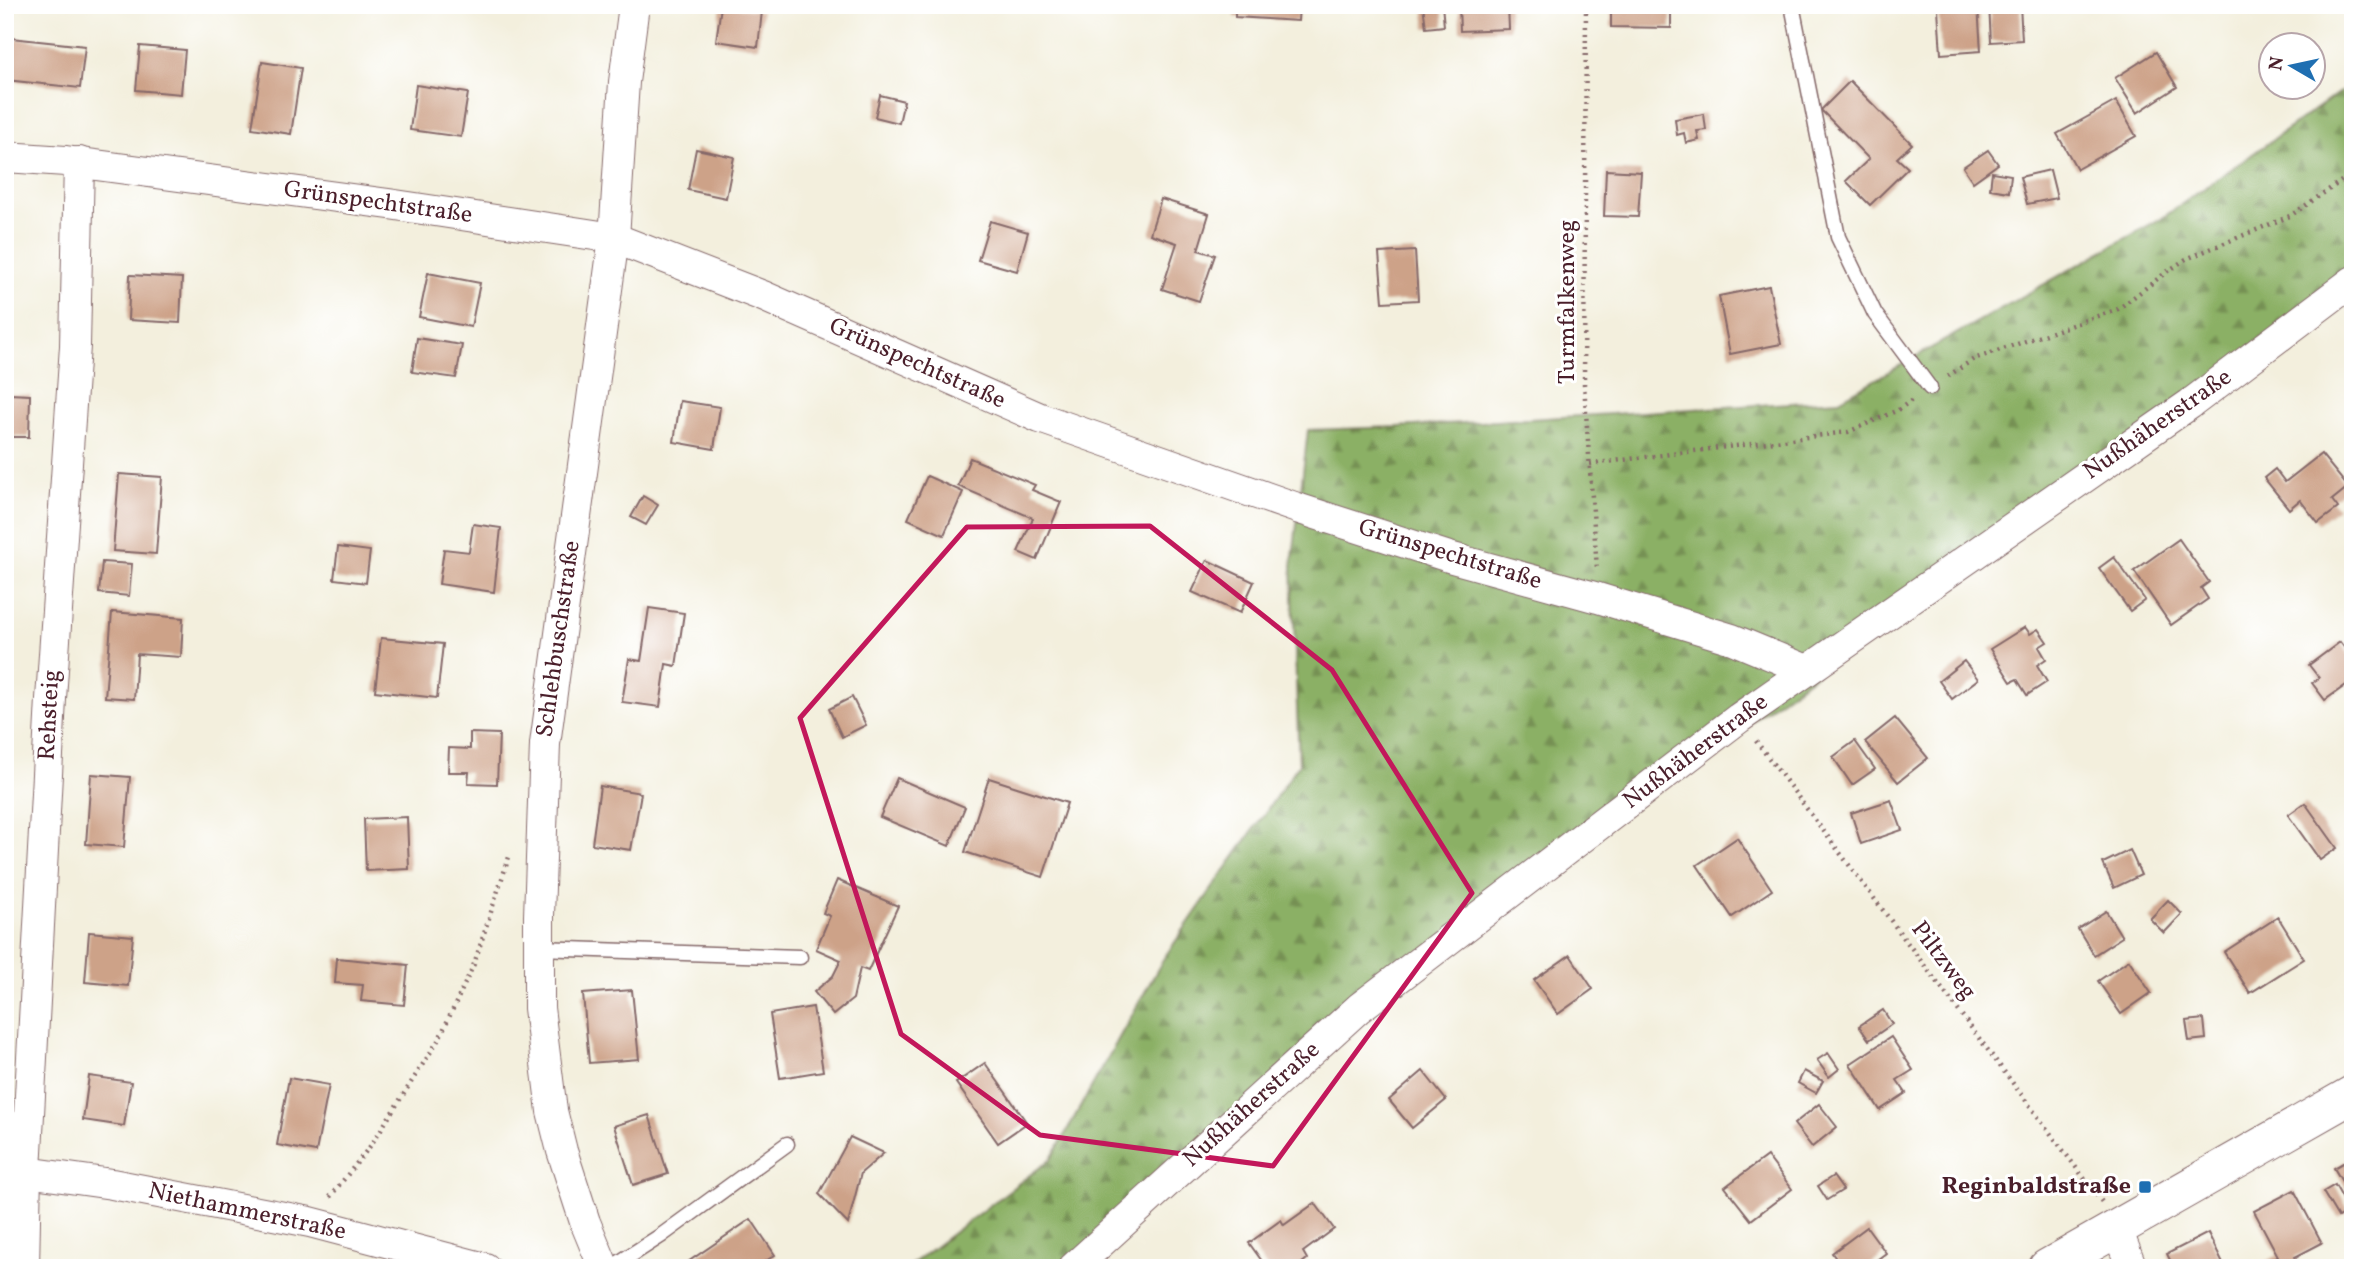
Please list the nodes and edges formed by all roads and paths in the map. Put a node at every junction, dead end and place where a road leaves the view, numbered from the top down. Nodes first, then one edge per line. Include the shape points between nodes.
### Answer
1 (634, 5) edge
2 (1586, 5) edge
3 (1791, 5) edge
4 (5, 157) edge
5 (79, 162) junction
6 (2353, 173) edge
7 (614, 238) junction
8 (2353, 281) edge
9 (1930, 388) junction
10 (1590, 464) junction
11 (1598, 598) junction
12 (1807, 670) junction
13 (1739, 718) junction
14 (510, 854) dead end
15 (539, 948) junction
16 (800, 957) dead end
17 (2353, 1094) edge
18 (787, 1144) dead end
19 (16, 1170) edge
20 (310, 1222) junction
21 (2116, 1227) junction
22 (24, 1268) edge
23 (485, 1268) edge
24 (604, 1268) edge
25 (611, 1268) edge
26 (1073, 1268) edge
27 (2047, 1268) edge
28 (2132, 1268) edge

1 - 7 street, Schlehbuschstraße
2 - 10 path, Turmfalkenweg via 1584,384
3 - 9 lane via 1838,237 1875,314
4 - 5 street, Grünspechtstraße
5 - 7 street, Grünspechtstraße
5 - 19 street, Rehsteig via 75,346
6 - 9 path via 2290,216 2186,259 2118,309 1974,359
7 - 11 street, Grünspechtstraße via 763,296 1040,418 1312,513
7 - 15 street, Schlehbuschstraße via 545,744
8 - 12 street, Nußhäherstraße via 2190,404
9 - 10 path via 1898,410 1848,432
10 - 11 path, Turmfalkenweg
11 - 12 street, Grünspechtstraße via 1732,639
12 - 13 street, Nußhäherstraße
13 - 21 path, Piltzweg via 2101,1200
13 - 26 street, Nußhäherstraße via 1359,1008
14 - 20 path via 474,964 439,1039 372,1145
15 - 16 lane
15 - 24 street, Schlehbuschstraße via 539,1008 552,1111 585,1222
17 - 21 street
18 - 25 lane
19 - 20 street, Niethammerstraße
19 - 22 street, Rehsteig
20 - 23 street, Niethammerstraße
21 - 27 street
21 - 28 street

